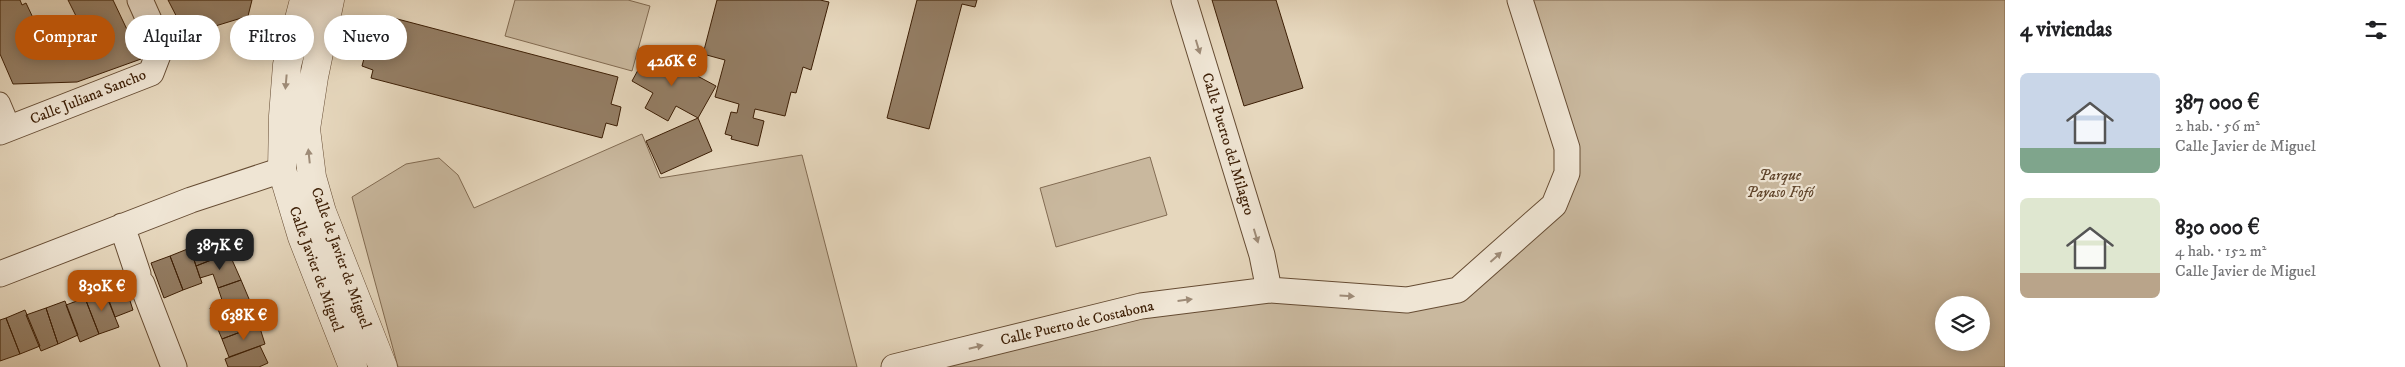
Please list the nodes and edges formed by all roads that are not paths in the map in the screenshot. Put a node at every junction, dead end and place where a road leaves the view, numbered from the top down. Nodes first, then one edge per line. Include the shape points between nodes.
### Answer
1 (140, 0) edge
2 (304, 0) edge
3 (330, 0) edge
4 (1184, 0) edge
5 (1520, 0) edge
6 (0, 102) edge
7 (5, 130) edge
8 (282, 170) junction
9 (122, 226) junction
10 (0, 274) edge
11 (1269, 290) junction
12 (174, 367) edge
13 (353, 367) edge
14 (383, 367) edge
15 (894, 367) edge

1 - 7 street, Calle Juliana Sancho via 161,47 151,73
2 -> 8 street, Calle Javier de Miguel via 287,66
14 -> 3 street, Calle de Javier de Miguel via 322,212 312,178 306,129
4 -> 11 street, Calle Puerto del Milagro via 1262,255
11 -> 5 street, Calle Puerto de Costabona via 1407,300 1458,290 1554,205 1567,173 1567,148
6 - 7 street
8 - 9 street
8 - 13 street, Calle Javier de Miguel via 302,238
9 - 10 street
9 - 12 street
15 -> 11 street, Calle Puerto de Costabona via 1141,306

